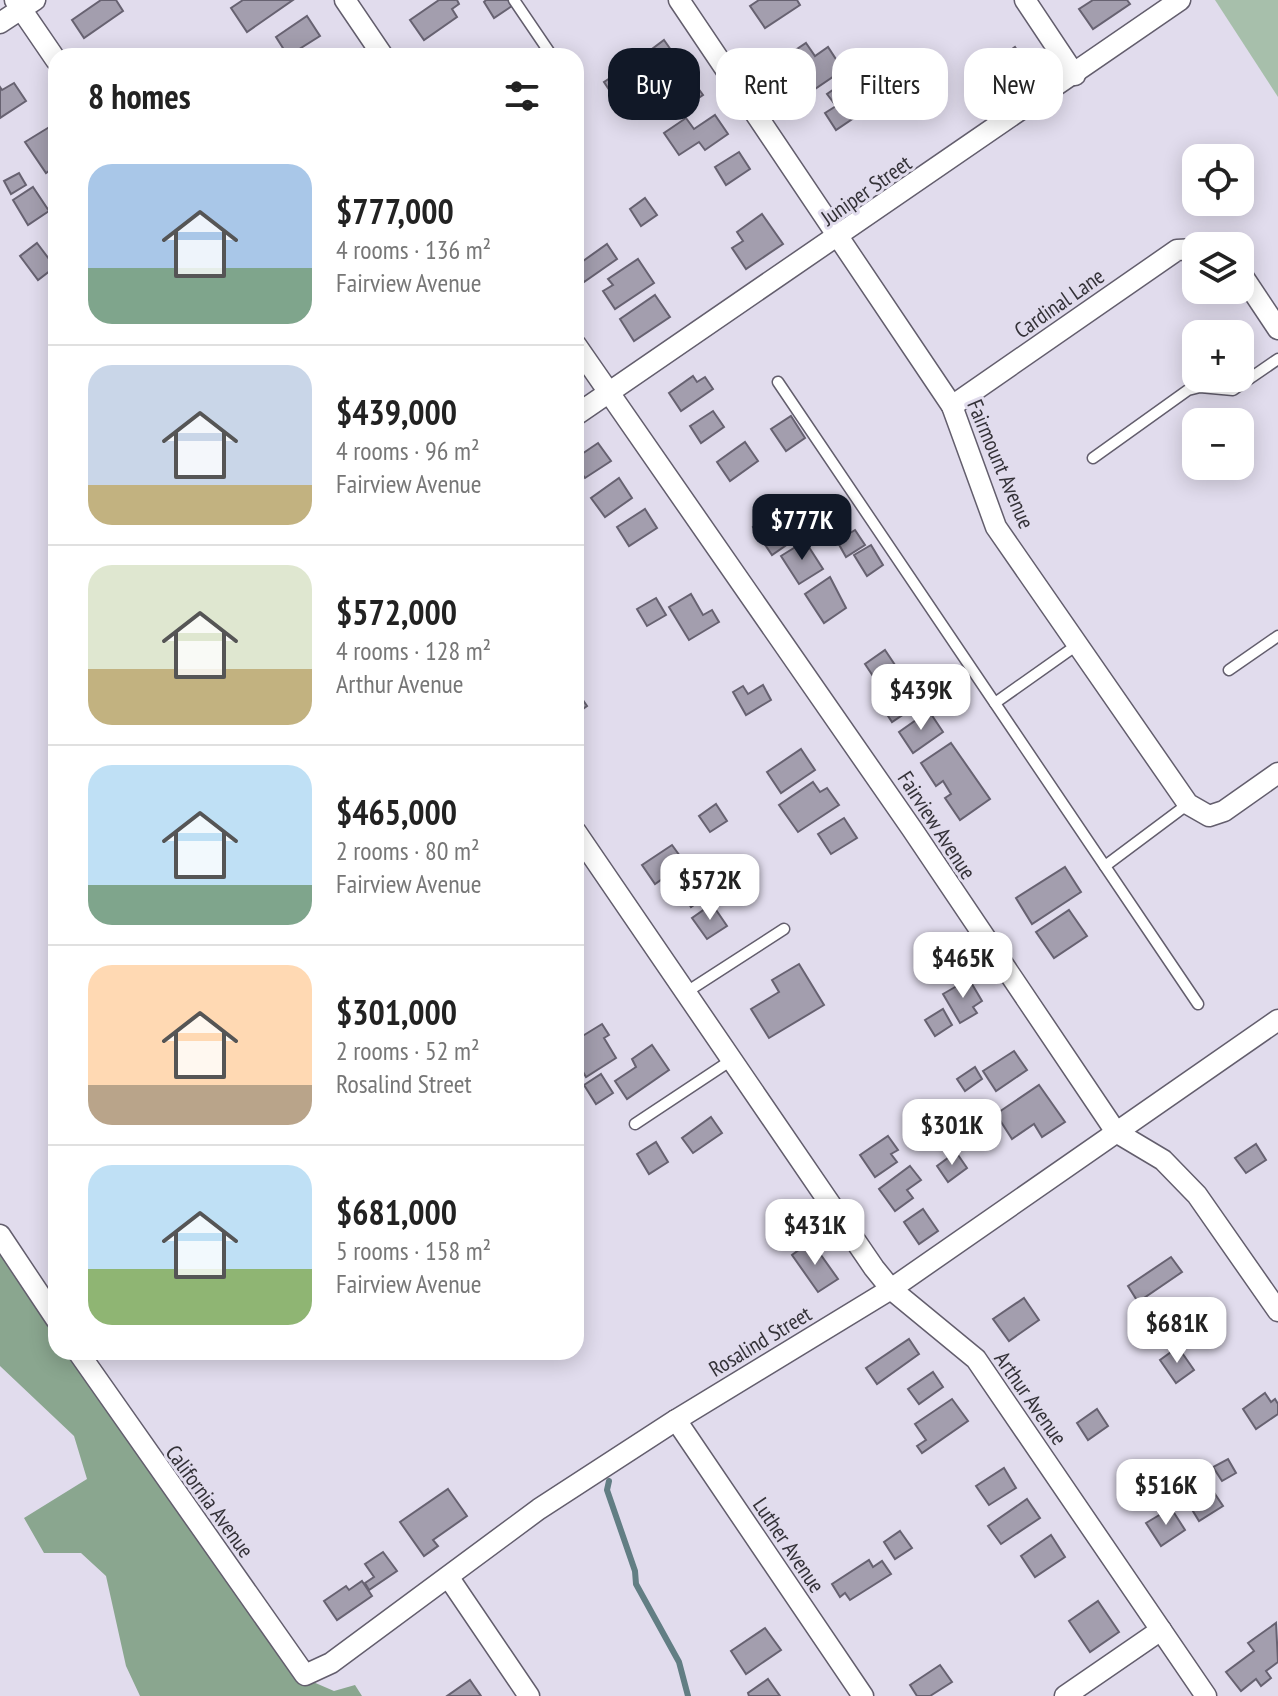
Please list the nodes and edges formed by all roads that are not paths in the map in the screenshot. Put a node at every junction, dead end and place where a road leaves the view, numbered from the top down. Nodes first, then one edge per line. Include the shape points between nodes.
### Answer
1 (345, 0) edge
2 (514, 0) edge
3 (679, 0) edge
4 (1025, 0) edge
5 (1180, 0) edge
6 (24, 3) edge
7 (0, 23) edge
8 (49, 48) edge
9 (378, 48) edge
10 (547, 48) edge
11 (1075, 75) junction
12 (838, 238) junction
13 (1182, 250) edge
14 (1254, 293) edge
15 (1278, 329) edge
16 (584, 357) edge
17 (1278, 359) edge
18 (778, 382) dead end
19 (608, 393) junction
20 (952, 406) junction
21 (584, 410) edge
22 (1093, 458) dead end
23 (1278, 636) edge
24 (1077, 645) junction
25 (1229, 670) dead end
26 (995, 703) junction
27 (1278, 773) edge
28 (1188, 804) junction
29 (584, 844) edge
30 (1105, 866) junction
31 (784, 929) dead end
32 (685, 993) junction
33 (1198, 1004) dead end
34 (1278, 1020) edge
35 (730, 1061) junction
36 (635, 1124) dead end
37 (1116, 1132) junction
38 (0, 1235) edge
39 (891, 1289) junction
40 (48, 1307) edge
41 (1278, 1311) edge
42 (84, 1360) edge
43 (676, 1420) junction
44 (449, 1578) junction
45 (1161, 1630) junction
46 (305, 1675) joint
47 (529, 1696) edge
48 (863, 1696) edge
49 (1065, 1696) edge
50 (1206, 1696) edge

1 - 9 street
2 - 10 lane
3 - 12 street, Fairmount Avenue
4 - 11 street
5 - 11 street, Juniper Street
6 - 7 street
6 - 8 street
11 - 12 street, Juniper Street
12 - 19 street, Juniper Street
12 - 20 street, Fairmount Avenue
13 - 20 street, Cardinal Lane
14 - 15 street
16 - 19 street, Fairview Avenue
17 - 22 lane via 1233,390 1188,390
18 - 26 lane
19 - 21 street, Juniper Street
19 - 37 street, Fairview Avenue
20 - 24 street, Fairmount Avenue via 996,527
23 - 25 lane
24 - 26 lane
24 - 28 street, Fairmount Avenue
26 - 30 lane
27 - 28 street, Fairmount Avenue via 1224,811 1209,816
28 - 30 lane
29 - 32 street, Arthur Avenue
30 - 33 lane
31 - 32 lane
32 - 35 street, Arthur Avenue
34 - 37 street, Rosalind Street
35 - 36 lane
35 - 39 street, Arthur Avenue
37 - 39 street, Rosalind Street
37 - 41 street, Fairview Avenue via 1163,1160 1197,1195
38 - 40 street
39 - 43 street, Rosalind Street
39 - 45 street, Arthur Avenue via 976,1359
42 - 46 street, California Avenue
43 - 44 street, Rosalind Street via 539,1509
43 - 48 street, Luther Avenue
44 - 46 street, Rosalind Street via 331,1663
44 - 47 street
45 - 49 street
45 - 50 street, Arthur Avenue

